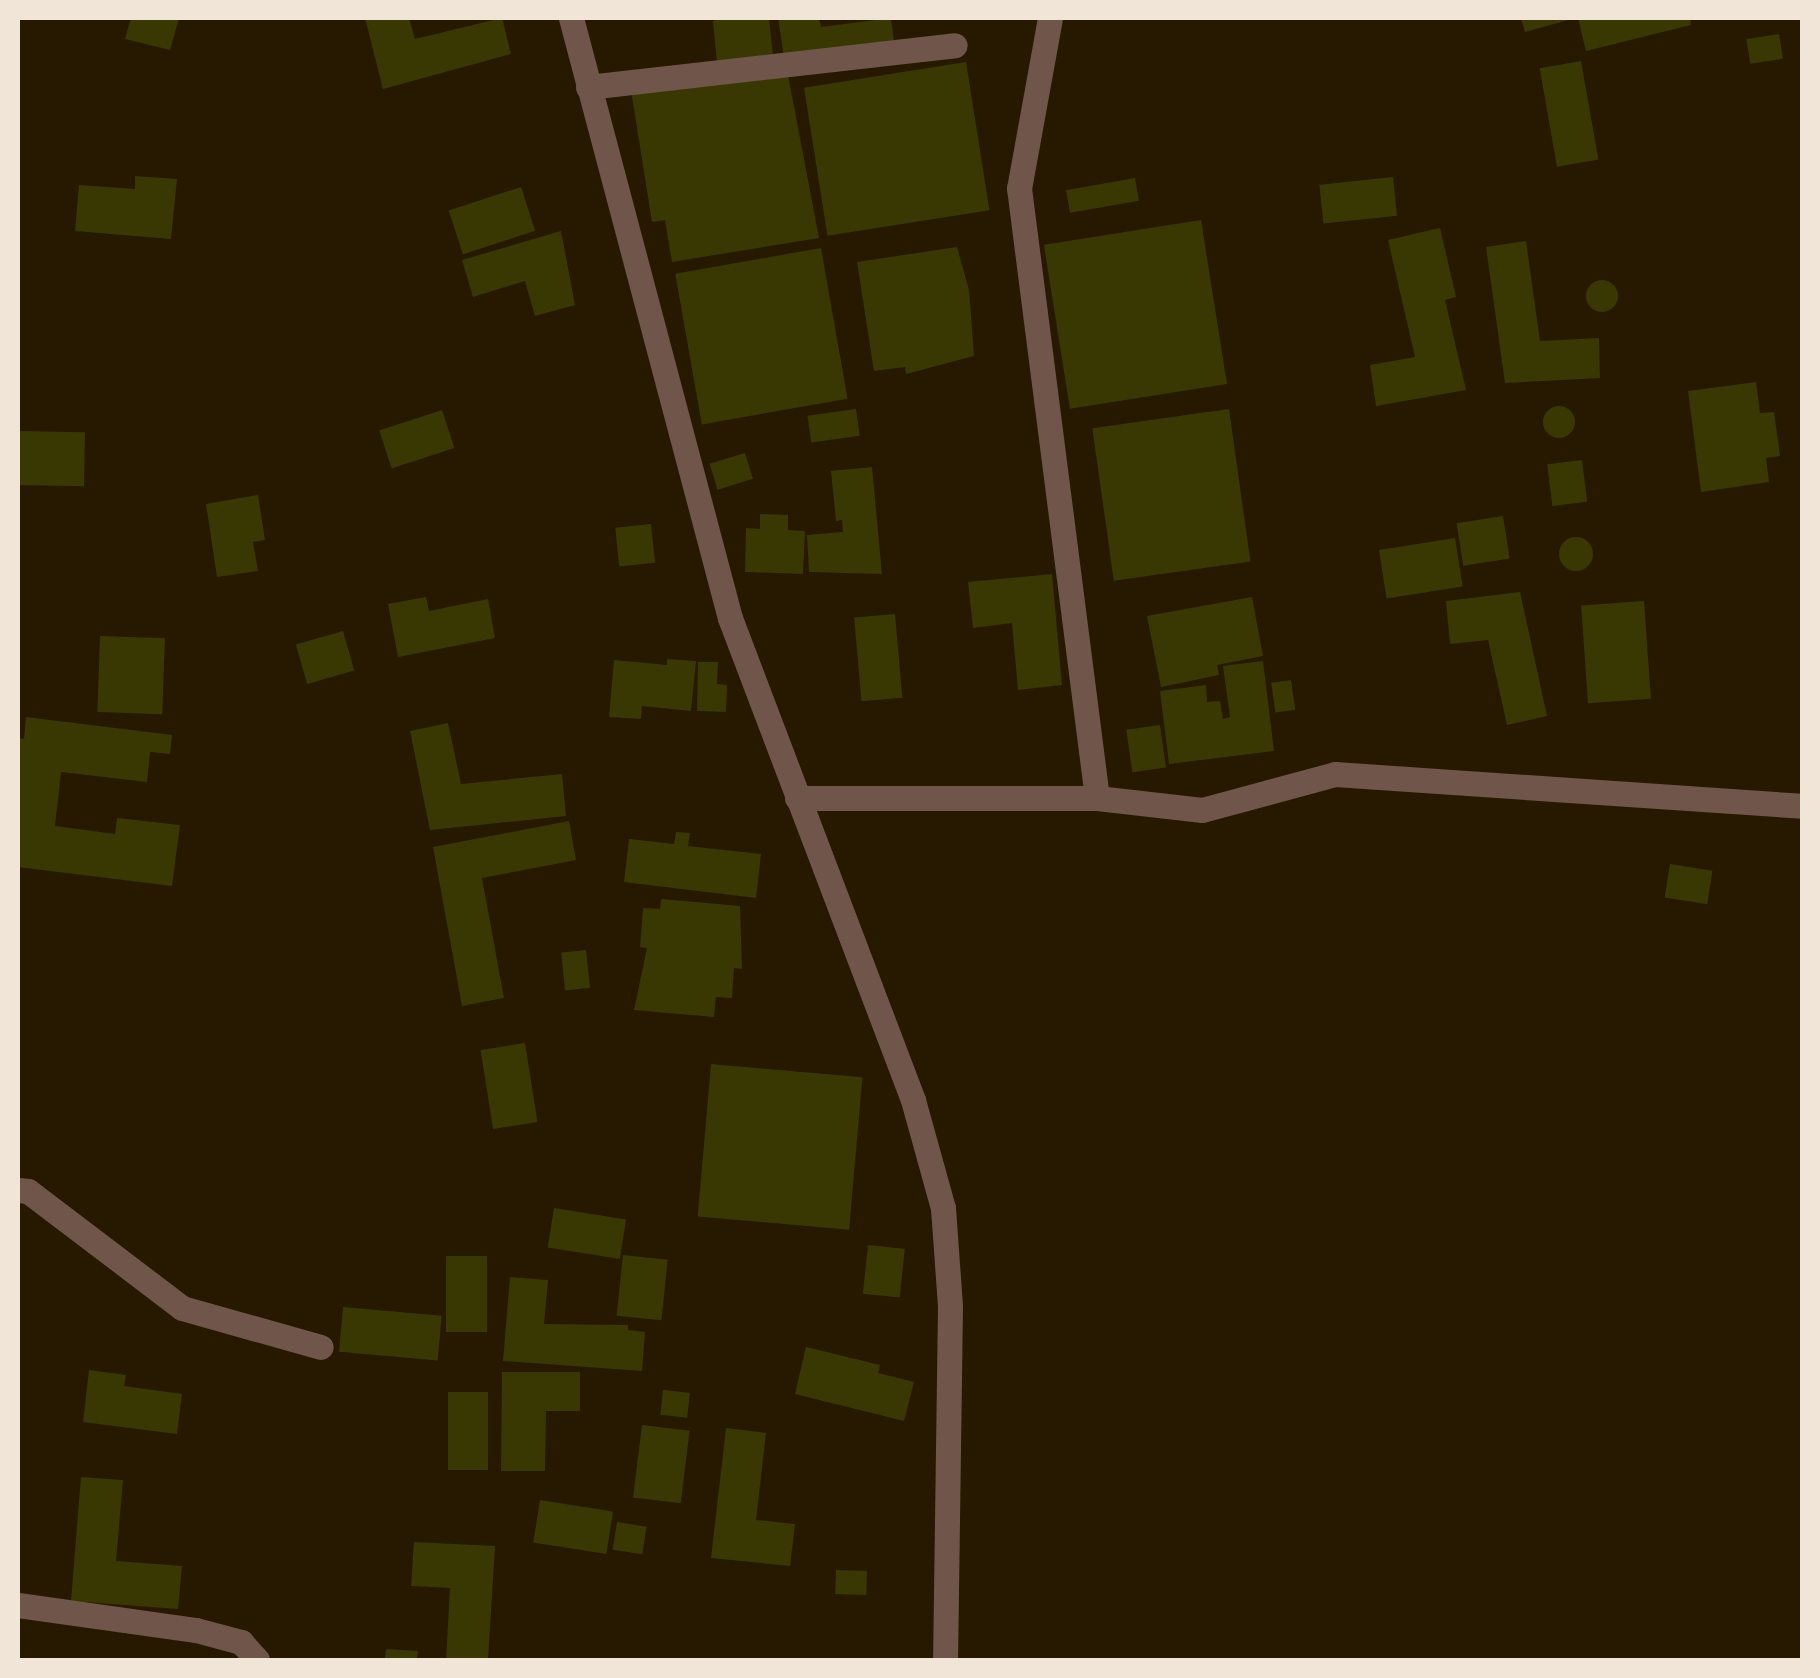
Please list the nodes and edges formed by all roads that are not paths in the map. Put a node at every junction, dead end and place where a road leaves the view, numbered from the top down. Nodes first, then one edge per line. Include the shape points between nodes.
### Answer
1 (572, 18) edge
2 (1050, 18) edge
3 (955, 44) dead end
4 (588, 87) junction
5 (797, 798) junction
6 (1097, 798) junction
7 (1802, 806) edge
8 (18, 1190) edge
9 (320, 1347) dead end
10 (18, 1606) edge
11 (257, 1660) edge
12 (945, 1660) edge

1 - 4 street
2 - 6 street via 1019,188
3 - 4 street
4 - 5 street via 724,600
5 - 6 street
5 - 12 street via 914,1100 944,1208 950,1306
6 - 7 street via 1202,810 1335,774
8 - 9 street via 182,1308
10 - 11 street via 196,1630 242,1642

